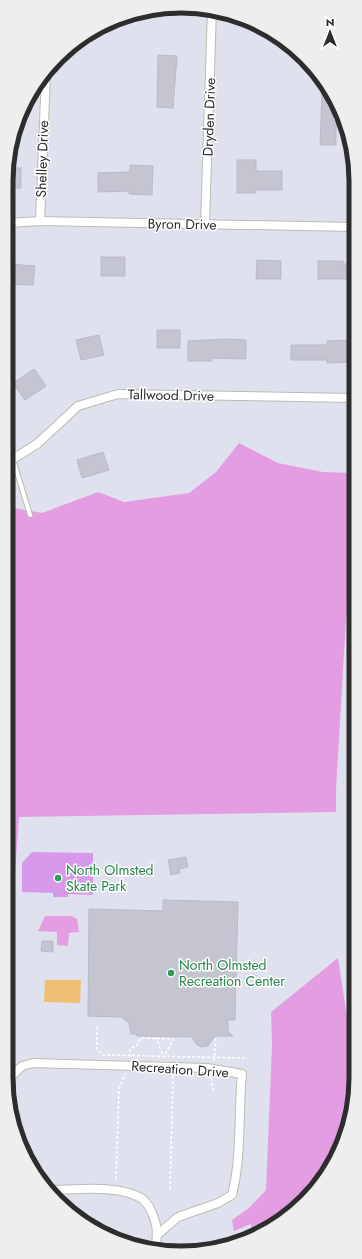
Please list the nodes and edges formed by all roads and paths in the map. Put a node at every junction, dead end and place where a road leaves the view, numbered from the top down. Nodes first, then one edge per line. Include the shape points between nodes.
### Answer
1 (212, 16) edge
2 (46, 82) edge
3 (40, 221) junction
4 (13, 223) edge
5 (205, 224) junction
6 (349, 227) edge
7 (349, 398) edge
8 (13, 457) edge
9 (13, 467) edge
10 (30, 515) dead end
11 (97, 1027) dead end
12 (216, 1037) dead end
13 (156, 1038) junction
14 (130, 1056) junction
15 (164, 1056) junction
16 (215, 1058) junction
17 (244, 1058) dead end
18 (126, 1072) dead end
19 (173, 1073) dead end
20 (210, 1074) dead end
21 (13, 1075) edge
22 (214, 1092) dead end
23 (116, 1179) dead end
24 (170, 1189) dead end
25 (56, 1190) edge
26 (156, 1234) junction
27 (156, 1244) edge

1 - 5 street, Dryden Drive
2 - 3 street, Shelley Drive
3 - 4 street, Byron Drive
3 - 5 street, Byron Drive
5 - 6 street, Byron Drive
7 - 8 street, Tallwood Drive via 118,394 78,406 37,444
9 - 10 lane
11 - 14 path via 97,1050 100,1054
12 - 16 path
13 - 14 path via 141,1038 136,1046 130,1049
13 - 15 path
13 - 15 path via 173,1039
14 - 15 path
15 - 16 path
16 - 17 path
18 - 23 path via 120,1089
19 - 24 path
20 - 22 path
21 - 26 street, Recreation Drive via 22,1066 33,1063 207,1068 242,1074 237,1174 232,1195 218,1203 178,1217
25 - 26 street via 101,1189 130,1193 143,1199 149,1206 157,1225
26 - 27 street

